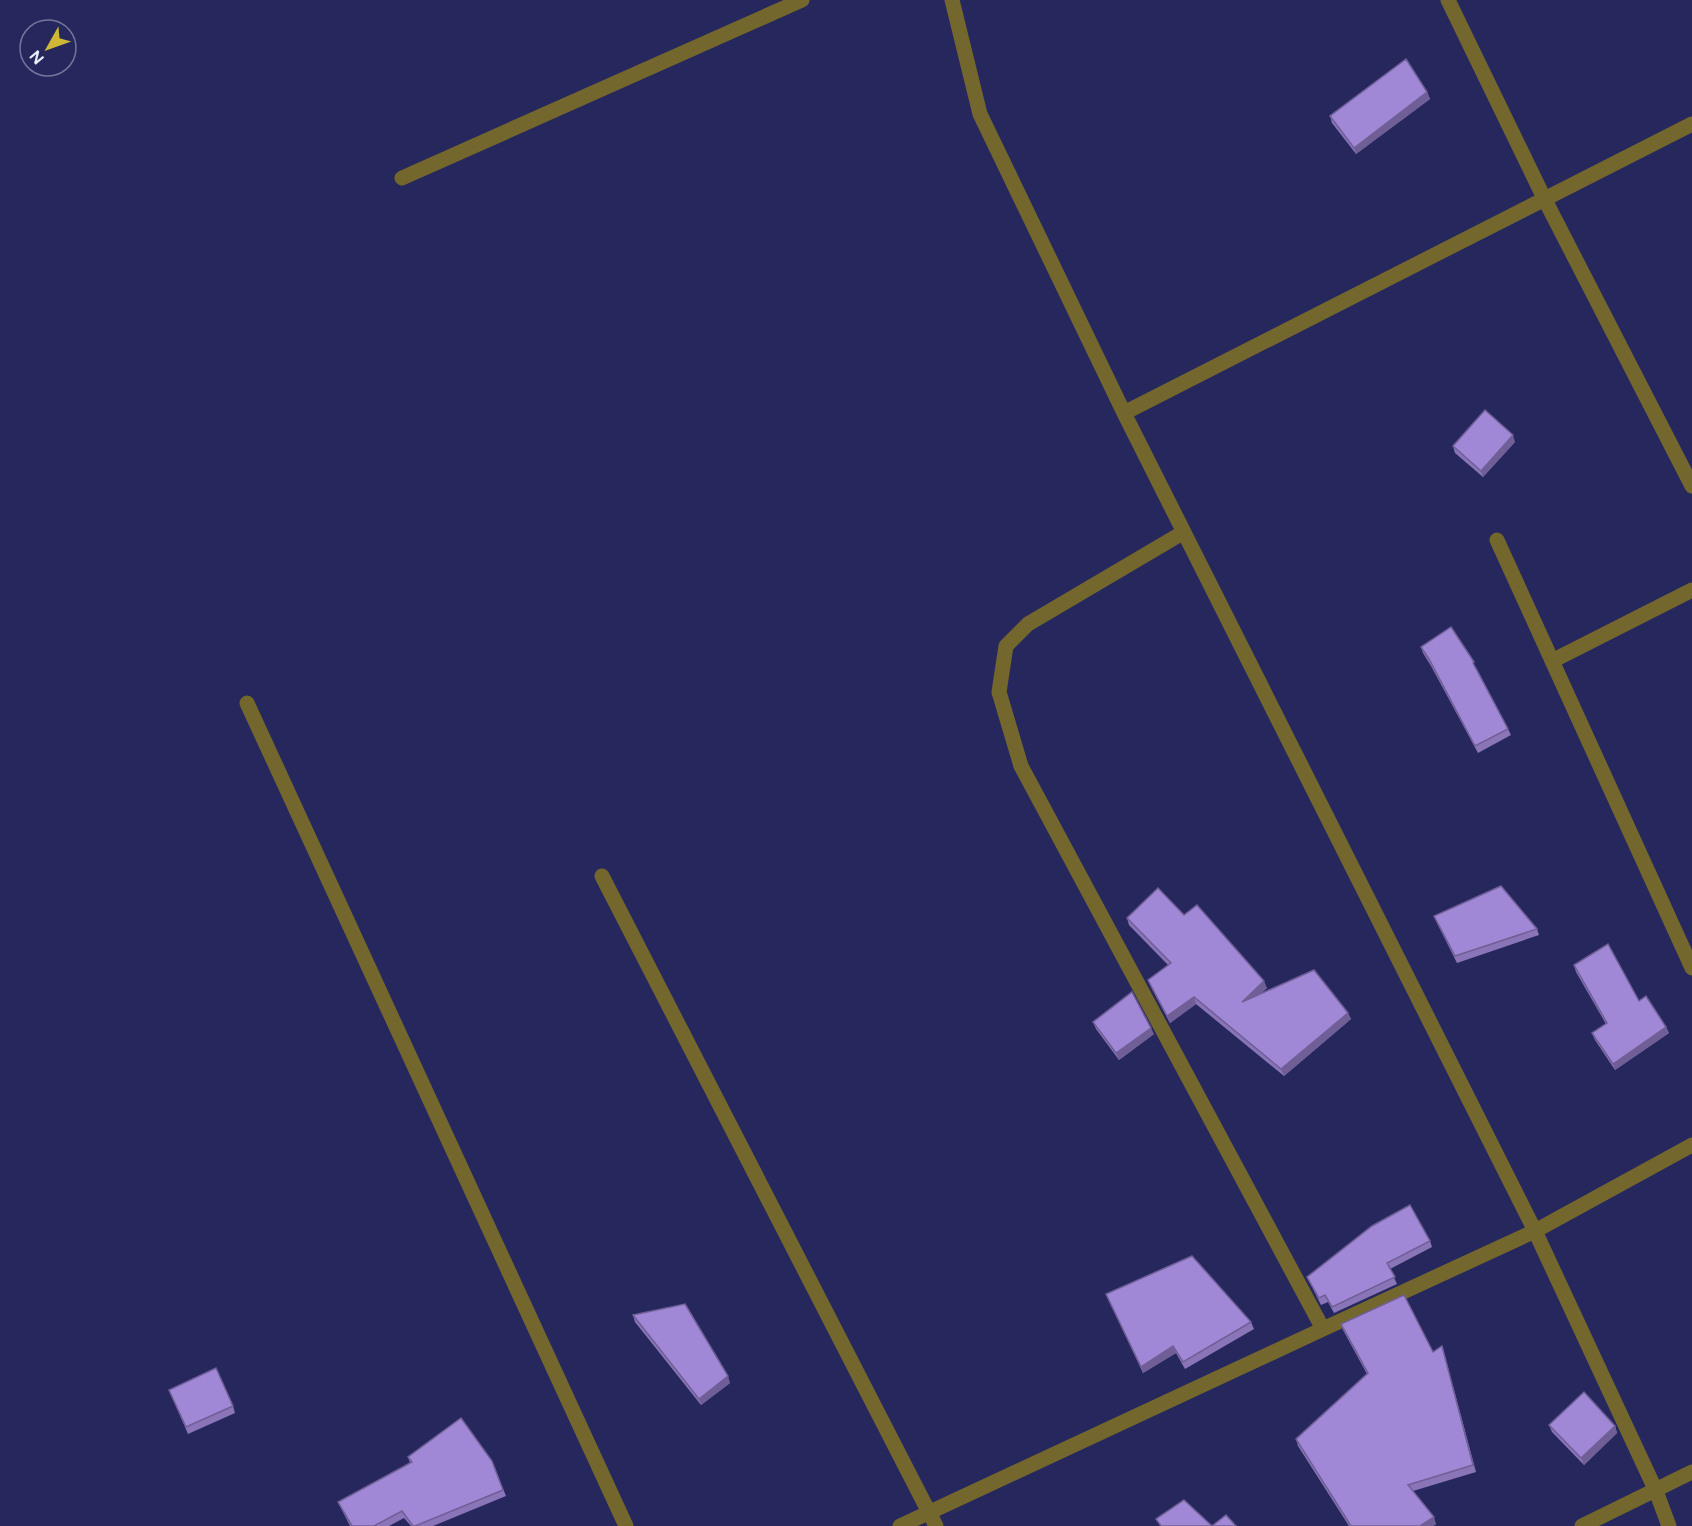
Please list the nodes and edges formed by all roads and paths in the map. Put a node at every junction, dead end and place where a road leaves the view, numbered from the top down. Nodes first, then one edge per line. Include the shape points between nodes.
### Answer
1 (802, 0) edge
2 (951, 0) edge
3 (1448, 0) edge
4 (1692, 124) edge
5 (402, 178) dead end
6 (1544, 198) junction
7 (1124, 413) junction
8 (1692, 486) edge
9 (1184, 532) junction
10 (1497, 540) dead end
11 (1692, 590) edge
12 (1552, 661) junction
13 (247, 703) dead end
14 (602, 876) dead end
15 (1692, 968) edge
16 (1692, 1145) edge
17 (1535, 1231) junction
18 (1323, 1329) junction
19 (1692, 1472) edge
20 (1656, 1491) junction
21 (932, 1519) edge
22 (626, 1526) edge
23 (900, 1526) edge
24 (1582, 1526) edge
25 (1669, 1526) edge

1 - 5 street
2 - 7 street via 980,114
3 - 6 street
4 - 6 street
6 - 7 street
6 - 8 street
7 - 9 street
9 - 17 street
9 - 18 street via 1028,624 1006,646 999,692 1021,766
10 - 12 street
11 - 12 street
12 - 15 street
13 - 22 street
14 - 21 street
16 - 17 street
17 - 18 street
17 - 20 street
18 - 21 street
19 - 20 street
20 - 24 street
20 - 25 street
21 - 23 street

